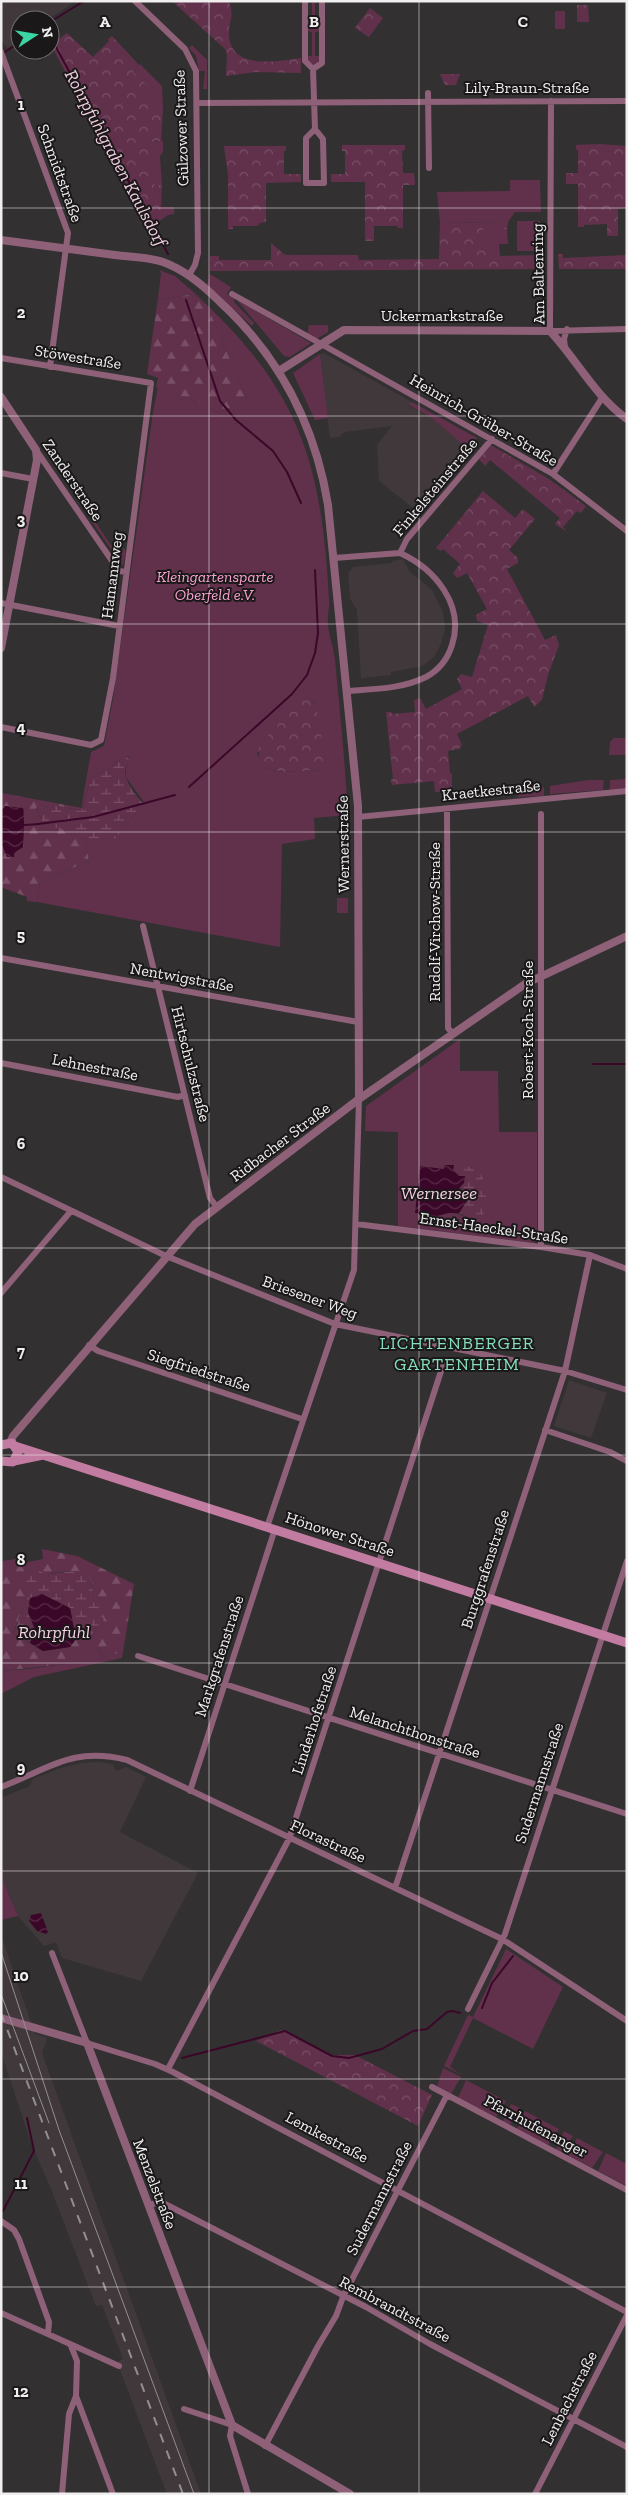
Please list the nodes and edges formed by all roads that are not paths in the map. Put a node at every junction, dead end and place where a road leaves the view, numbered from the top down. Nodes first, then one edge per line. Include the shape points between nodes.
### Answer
1 (135, 1) edge
2 (305, 1) edge
3 (322, 1) edge
4 (1, 52) edge
5 (3, 60) edge
6 (313, 69) junction
7 (428, 93) dead end
8 (551, 101) junction
9 (627, 101) edge
10 (428, 102) junction
11 (197, 103) junction
12 (314, 103) junction
13 (314, 129) junction
14 (429, 168) dead end
15 (1, 240) edge
16 (66, 248) junction
17 (189, 275) junction
18 (232, 294) dead end
19 (627, 328) edge
20 (568, 329) junction
21 (550, 330) junction
22 (320, 345) junction
23 (565, 347) junction
24 (1, 358) edge
25 (50, 367) junction
26 (280, 372) junction
27 (151, 383) joint
28 (1, 397) edge
29 (602, 398) junction
30 (627, 419) edge
31 (492, 439) junction
32 (36, 450) junction
33 (1, 473) edge
34 (553, 474) junction
35 (33, 479) junction
36 (627, 531) edge
37 (400, 553) junction
38 (334, 558) junction
39 (126, 572) junction
40 (5, 604) edge
41 (120, 626) junction
42 (1, 648) edge
43 (347, 691) junction
44 (1, 727) edge
45 (627, 791) edge
46 (447, 808) junction
47 (540, 814) dead end
48 (358, 817) junction
49 (143, 926) dead end
50 (627, 936) edge
51 (1, 958) edge
52 (541, 976) junction
53 (158, 987) junction
54 (358, 1022) junction
55 (453, 1034) junction
56 (1, 1063) edge
57 (185, 1095) junction
58 (359, 1099) junction
59 (1, 1178) edge
60 (217, 1207) junction
61 (70, 1211) junction
62 (356, 1224) junction
63 (541, 1247) junction
64 (590, 1255) junction
65 (166, 1256) junction
66 (627, 1269) edge
67 (1, 1293) edge
68 (335, 1324) junction
69 (89, 1345) junction
70 (444, 1362) dead end
71 (565, 1371) junction
72 (627, 1390) edge
73 (302, 1419) junction
74 (545, 1430) junction
75 (9, 1444) edge
76 (45, 1455) junction
77 (627, 1461) edge
78 (5, 1462) edge
79 (271, 1528) junction
80 (627, 1561) edge
81 (379, 1562) junction
82 (490, 1598) junction
83 (602, 1635) junction
84 (627, 1643) edge
85 (138, 1656) dead end
86 (224, 1684) junction
87 (329, 1717) junction
88 (440, 1753) junction
89 (1, 1787) edge
90 (552, 1789) junction
91 (190, 1791) junction
92 (627, 1814) edge
93 (290, 1838) junction
94 (396, 1888) junction
95 (502, 1939) junction
96 (52, 1953) dead end
97 (468, 2009) dead end
98 (1, 2018) edge
99 (626, 2020) edge
100 (87, 2044) junction
101 (168, 2070) junction
102 (432, 2087) dead end
103 (447, 2095) junction
104 (627, 2190) edge
105 (398, 2191) junction
106 (148, 2204) junction
107 (1, 2221) edge
108 (344, 2296) junction
109 (1, 2313) edge
110 (627, 2314) edge
111 (48, 2334) junction
112 (71, 2346) junction
113 (119, 2366) dead end
114 (76, 2396) junction
115 (184, 2409) dead end
116 (573, 2419) junction
117 (232, 2425) junction
118 (265, 2446) junction
119 (627, 2447) edge
120 (62, 2494) edge
121 (113, 2494) edge
122 (248, 2494) edge
123 (350, 2494) edge
124 (535, 2494) edge

1 - 11 street, Gülzower Straße via 190,57 197,76
2 - 6 street via 305,61
3 - 6 street via 322,63
4 - 5 street, Schmidtstraße
5 - 16 street, Schmidtstraße via 68,234
6 - 12 street
7 - 10 street
8 - 9 street, Lily-Braun-Straße
8 - 10 street, Lily-Braun-Straße
8 - 21 street, Am Baltenring
10 - 12 street, Lily-Braun-Straße
10 - 14 street
11 - 12 street, Lily-Braun-Straße
11 - 17 street, Gülzower Straße via 198,256
12 - 13 street
13 - 13 street via 306,138 306,183 324,183 323,138
15 - 16 street
16 - 17 street via 161,261
16 - 25 street, Schmidtstraße
17 - 26 street via 250,331
18 - 22 street, Heinrich-Grüber-Straße
19 - 20 street, Uckermarkstraße
20 - 21 street, Uckermarkstraße
20 - 23 street
21 - 22 street, Uckermarkstraße via 344,330
21 - 23 street, Am Baltenring
22 - 26 street
22 - 31 street, Heinrich-Grüber-Straße
23 - 29 street, Am Baltenring
24 - 25 street, Stöwestraße
25 - 27 street, Stöwestraße
26 - 38 street, Wernerstraße via 308,425 319,459
27 - 39 street, Hamannweg
28 - 32 street, Zanderstraße
29 - 30 street, Am Baltenring
29 - 34 street
31 - 34 street, Heinrich-Grüber-Straße
31 - 37 street, Finkelsteinstraße via 407,538
32 - 35 street
32 - 39 street, Zanderstraße via 119,571
33 - 35 street
34 - 36 street, Heinrich-Grüber-Straße
35 - 40 street
37 - 38 street
37 - 43 street via 445,590 456,622 449,654 428,676 414,683
38 - 43 street, Wernerstraße
39 - 41 street, Hamannweg
40 - 41 street
40 - 42 street
41 - 44 street, Hamannweg via 101,740 91,744
43 - 48 street, Wernerstraße
45 - 46 street, Kraetkestraße
46 - 48 street, Kraetkestraße
46 - 55 street, Rudolf-Virchow-Straße via 448,1028
47 - 52 street, Robert-Koch-Straße
48 - 54 street, Wernerstraße
49 - 53 street, Hirtschulzstraße
50 - 52 street, Ridbacher Straße
51 - 53 street, Nentwigstraße
52 - 55 street, Ridbacher Straße
52 - 63 street, Robert-Koch-Straße
53 - 54 street, Nentwigstraße
53 - 57 street, Hirtschulzstraße
54 - 58 street, Wernerstraße
55 - 58 street, Ridbacher Straße
56 - 57 street, Lehnestraße
57 - 60 street, Hirtschulzstraße via 210,1198
58 - 60 street, Ridbacher Straße
58 - 62 street, Wernerstraße
59 - 61 street, Briesener Weg
60 - 65 street, Ridbacher Straße via 195,1224
61 - 65 street, Briesener Weg
61 - 67 street
62 - 63 street, Ernst-Haeckel-Straße
62 - 68 street, Wernerstraße via 354,1270
63 - 64 street, Ernst-Haeckel-Straße
64 - 66 street, Ernst-Haeckel-Straße
64 - 71 street, Burggrafenstraße
65 - 68 street, Briesener Weg
65 - 69 street, Ridbacher Straße
68 - 71 street, Briesener Weg
68 - 73 street, Markgrafenstraße
69 - 73 street, Siegfriedstraße via 98,1351
69 - 75 street, Ridbacher Straße via 49,1390
70 - 81 street, Linderhofstraße
71 - 72 street, Briesener Weg
71 - 74 street, Burggrafenstraße
73 - 79 street, Markgrafenstraße
74 - 77 street
74 - 82 street, Burggrafenstraße
75 - 76 main road, Hönower Straße
75 - 78 main road via 18,1454
76 - 78 main road, Hönower Straße
76 - 79 main road, Hönower Straße
79 - 81 main road, Hönower Straße
79 - 86 street, Markgrafenstraße
80 - 83 street, Sudermannstraße
81 - 82 main road, Hönower Straße
81 - 87 street, Linderhofstraße
82 - 83 main road, Hönower Straße
82 - 88 street, Burggrafenstraße
83 - 84 main road, Hönower Straße
83 - 90 street, Sudermannstraße
85 - 86 street, Melanchthonstraße
86 - 87 street, Melanchthonstraße
86 - 91 street, Markgrafenstraße
87 - 88 street, Melanchthonstraße
87 - 93 street, Linderhofstraße
88 - 90 street, Melanchthonstraße
88 - 94 street, Burggrafenstraße
89 - 91 street, Florastraße via 71,1758 98,1755 127,1760
90 - 92 street, Melanchthonstraße
90 - 95 street, Sudermannstraße
91 - 93 street, Florastraße
93 - 94 street, Florastraße
93 - 101 street, Linderhofstraße
94 - 95 street, Florastraße
95 - 97 street, Sudermannstraße
95 - 99 street, Florastraße
96 - 100 street, Menzelstraße
98 - 100 street, Lemkestraße
100 - 101 street, Lemkestraße
100 - 106 street, Menzelstraße
101 - 105 street, Lemkestraße
102 - 103 street, Pfarrhufenanger
103 - 104 street, Pfarrhufenanger
103 - 105 street, Sudermannstraße
105 - 108 street, Sudermannstraße
105 - 110 street, Lemkestraße
106 - 108 street, Rembrandtstraße via 160,2202 171,2207
106 - 117 street, Menzelstraße
107 - 111 street via 18,2239 49,2322
108 - 116 street, Rembrandtstraße
108 - 118 street, Sudermannstraße
109 - 111 street
110 - 116 street, Lenbachstraße
111 - 112 street
112 - 113 street
112 - 114 street via 77,2361
114 - 120 street via 69,2414
114 - 121 street
115 - 117 street
116 - 119 street, Rembrandtstraße
116 - 124 street, Lenbachstraße
117 - 118 street
117 - 122 street via 230,2436
118 - 123 street

